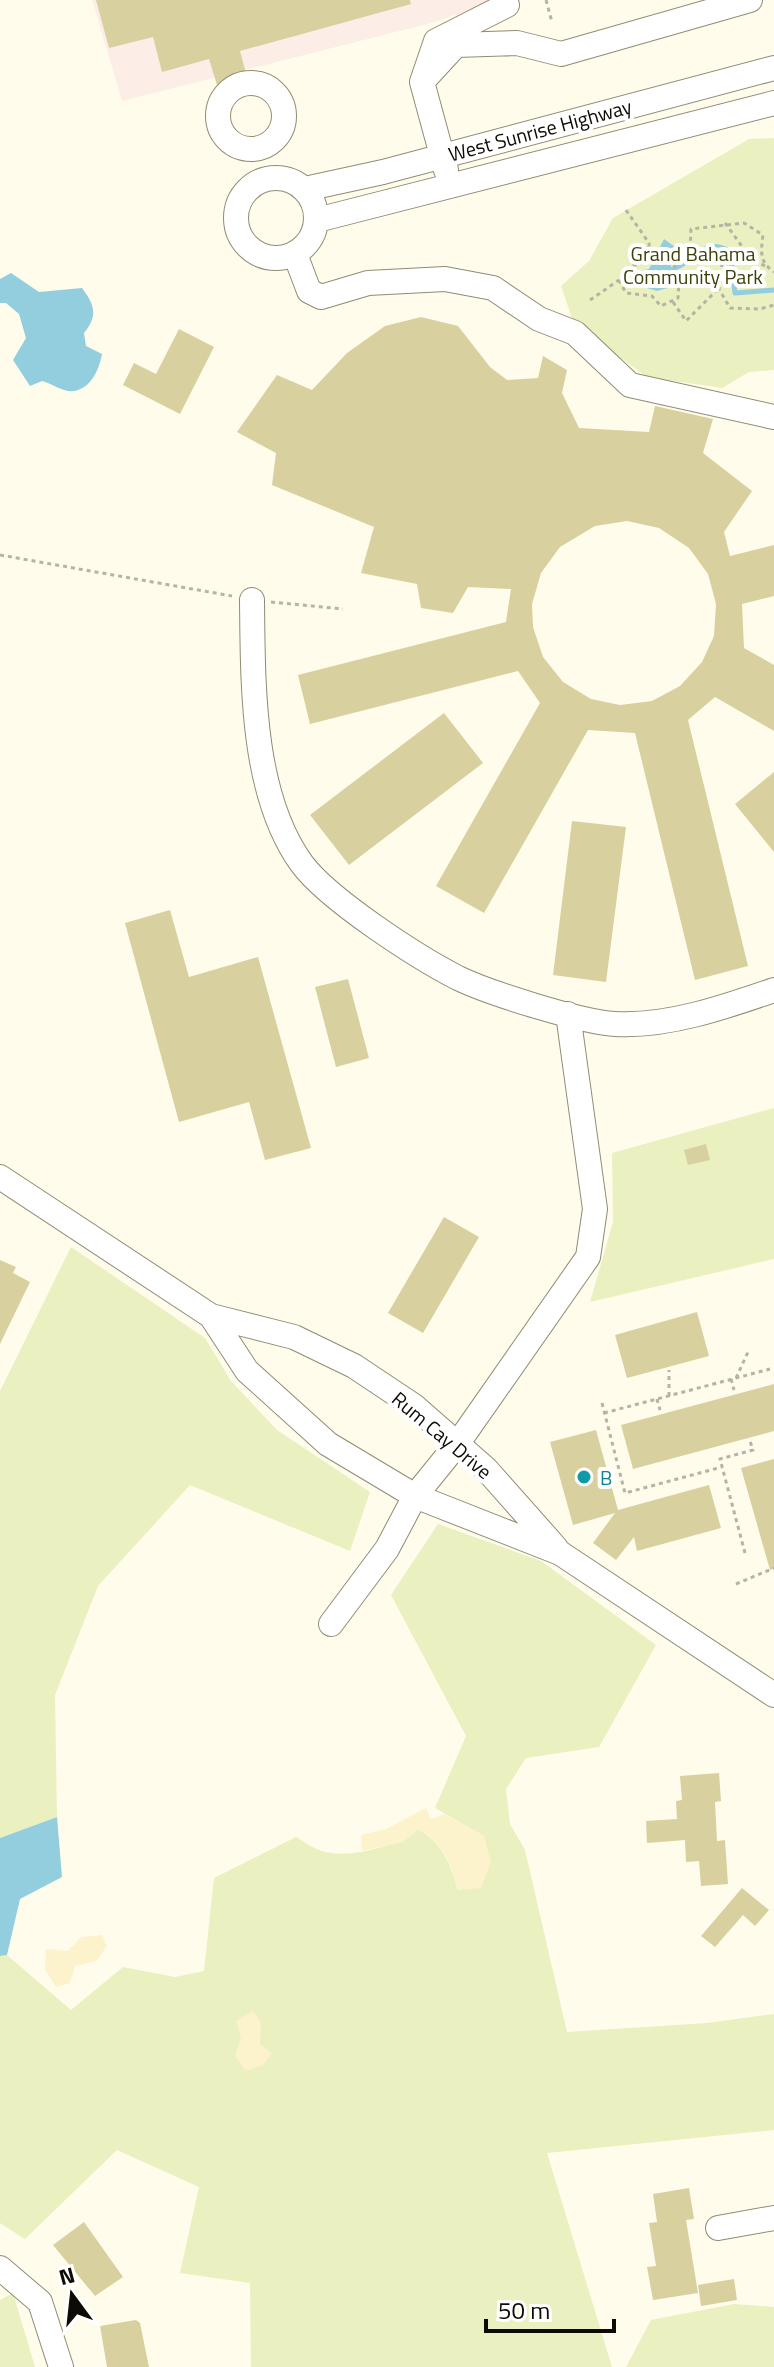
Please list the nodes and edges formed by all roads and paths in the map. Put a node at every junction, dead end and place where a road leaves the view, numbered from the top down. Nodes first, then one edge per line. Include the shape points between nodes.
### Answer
1 (546, 0) edge
2 (750, 0) edge
3 (511, 3) edge
4 (552, 22) dead end
5 (517, 43) junction
6 (774, 68) edge
7 (422, 82) junction
8 (774, 103) edge
9 (268, 146) junction
10 (240, 149) junction
11 (442, 156) junction
12 (268, 180) junction
13 (451, 184) junction
14 (305, 189) junction
15 (626, 210) dead end
16 (317, 220) junction
17 (725, 223) junction
18 (739, 241) junction
19 (735, 246) dead end
20 (295, 254) junction
21 (723, 255) dead end
22 (649, 262) junction
23 (674, 264) junction
24 (766, 267) junction
25 (774, 272) edge
26 (619, 280) junction
27 (719, 289) junction
28 (590, 300) dead end
29 (673, 302) junction
30 (774, 305) edge
31 (774, 417) edge
32 (0, 555) edge
33 (252, 600) junction
34 (343, 609) dead end
35 (774, 990) edge
36 (568, 1014) junction
37 (0, 1177) edge
38 (211, 1316) junction
39 (749, 1350) dead end
40 (770, 1369) dead end
41 (669, 1370) dead end
42 (734, 1379) junction
43 (734, 1390) dead end
44 (669, 1396) junction
45 (657, 1399) junction
46 (602, 1403) dead end
47 (660, 1410) dead end
48 (604, 1413) junction
49 (750, 1441) dead end
50 (458, 1443) junction
51 (722, 1467) junction
52 (415, 1496) junction
53 (560, 1553) junction
54 (745, 1553) dead end
55 (774, 1568) edge
56 (736, 1584) dead end
57 (331, 1624) dead end
58 (774, 1695) edge
59 (774, 2218) edge
60 (718, 2228) dead end
61 (0, 2268) edge
62 (61, 2367) edge

1 - 4 path
2 - 5 street via 561,54
3 - 5 street via 508,24
3 - 7 street via 436,41
5 - 7 street via 456,45
6 - 11 street, West Sunrise Highway
7 - 11 street
8 - 13 street, West Sunrise Highway
9 - 10 street
9 - 10 street via 280,133 285,116 280,98 266,86 248,82 231,88 219,102 216,120 224,138
9 - 12 street
10 - 12 street
11 - 13 street
11 - 14 street, West Sunrise Highway
12 - 14 street
12 - 20 street via 238,204 237,231 244,243 268,258
13 - 16 street, West Sunrise Highway
14 - 16 street
15 - 22 path via 649,243
16 - 20 street via 314,234
17 - 18 path
17 - 23 path via 691,229 690,251
17 - 24 path via 744,223 763,235
18 - 19 path
18 - 24 path via 751,259
20 - 31 street via 309,291 321,297 384,282 445,279 493,288 539,319 575,333 630,385
21 - 27 path
22 - 23 path
22 - 26 path via 631,266
23 - 29 path via 678,298
24 - 25 path
26 - 28 path
26 - 29 path via 626,293 652,296 661,306
27 - 29 path via 686,321
27 - 30 path via 730,308
32 - 33 path
33 - 34 path
33 - 36 street via 260,746 273,803 303,864 359,916 459,979
35 - 36 street via 701,1015 616,1024
36 - 50 street via 595,1209 588,1257
37 - 38 street, Rum Cay Drive
38 - 50 street, Rum Cay Drive via 294,1337 354,1366
38 - 52 street, Rum Cay Drive via 247,1371 328,1444
39 - 42 path
40 - 42 path
41 - 44 path
42 - 43 path
42 - 44 path
44 - 45 path
45 - 47 path
45 - 48 path
46 - 48 path
48 - 51 path via 625,1493
49 - 51 path via 753,1450 720,1459
50 - 52 street
50 - 53 street, Rum Cay Drive
51 - 54 path
52 - 53 street, Rum Cay Drive
52 - 57 street via 387,1549
53 - 58 street, Rum Cay Drive
55 - 56 path
59 - 60 street
61 - 62 street via 40,2302

